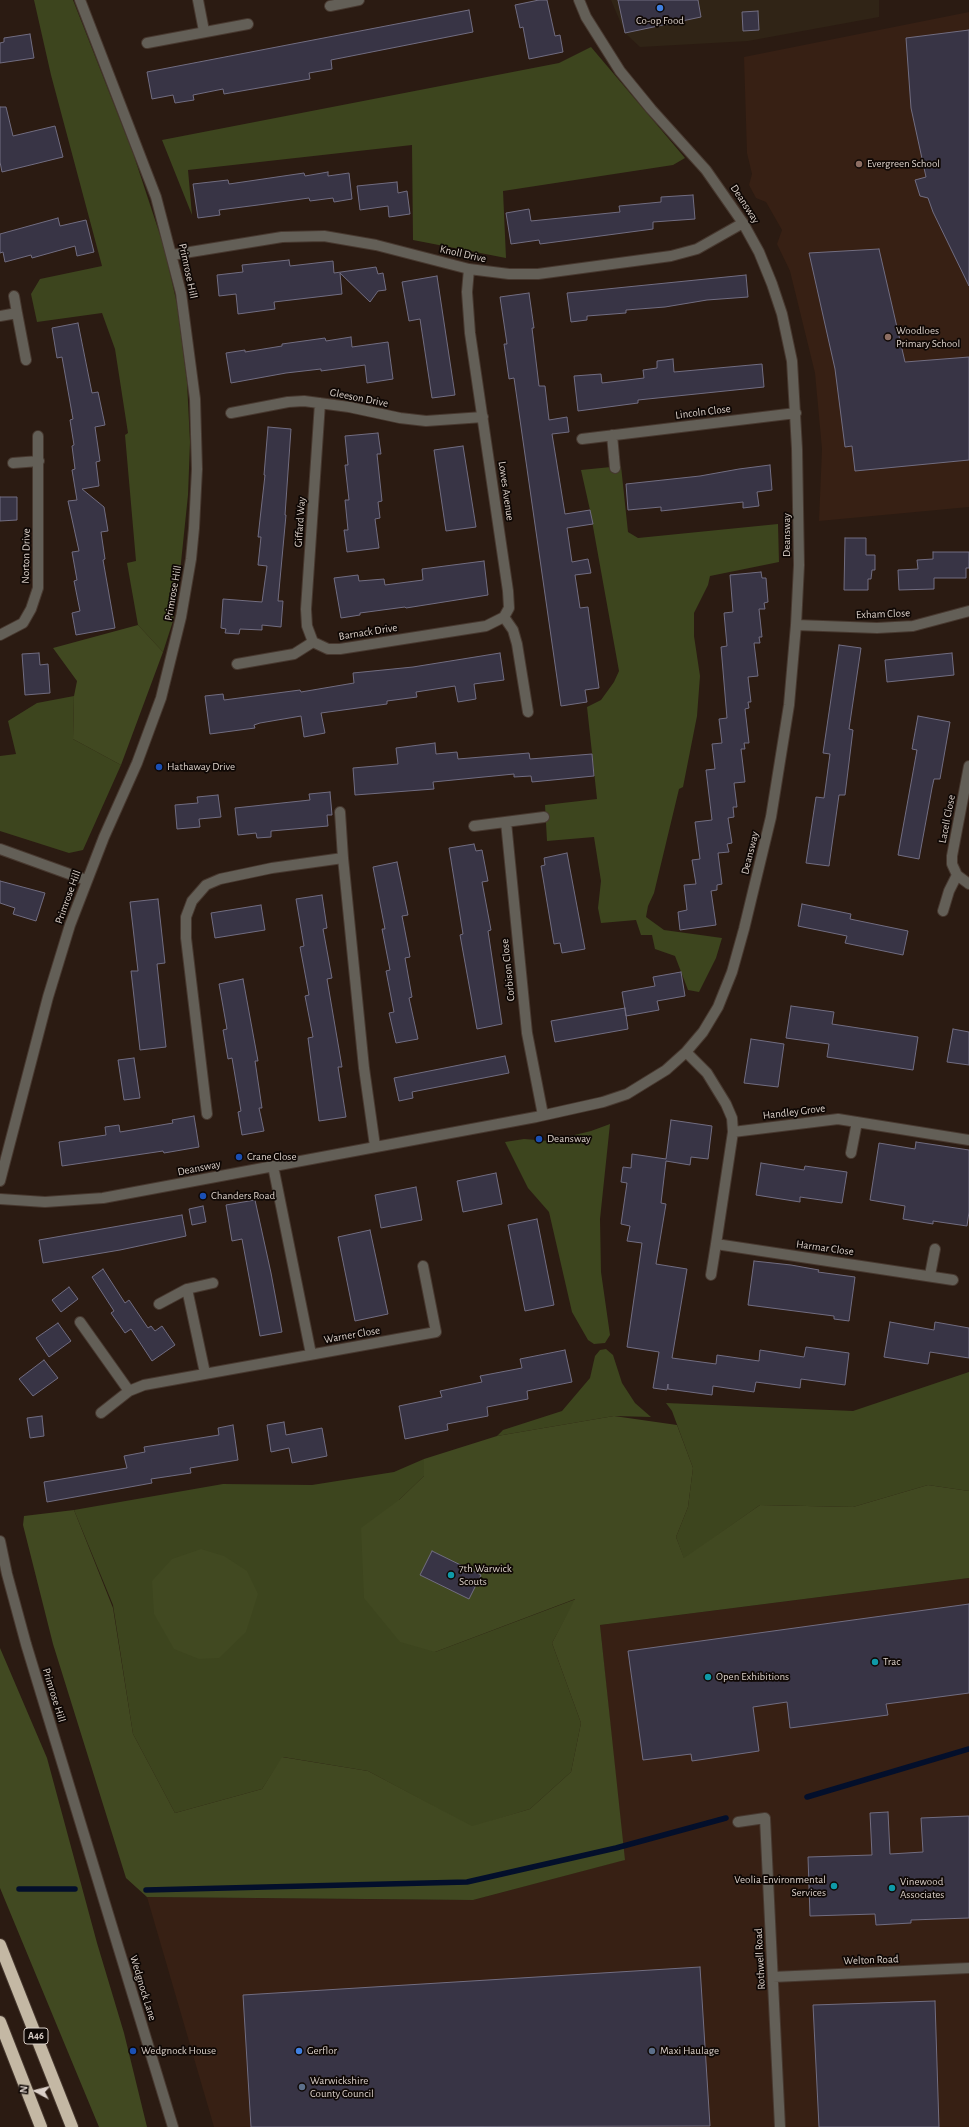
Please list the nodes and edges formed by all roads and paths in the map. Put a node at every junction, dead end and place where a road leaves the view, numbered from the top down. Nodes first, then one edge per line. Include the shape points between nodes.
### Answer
1 (80, 0) edge
2 (198, 0) edge
3 (359, 0) edge
4 (579, 0) edge
5 (330, 6) dead end
6 (248, 24) dead end
7 (204, 31) junction
8 (147, 43) dead end
9 (744, 223) junction
10 (172, 255) junction
11 (469, 269) junction
12 (14, 296) dead end
13 (17, 313) junction
14 (0, 316) edge
15 (26, 360) dead end
16 (320, 402) junction
17 (231, 413) dead end
18 (796, 413) junction
19 (483, 417) junction
20 (612, 435) junction
21 (38, 436) dead end
22 (582, 439) dead end
23 (39, 461) junction
24 (13, 463) dead end
25 (614, 468) dead end
26 (969, 611) edge
27 (504, 617) junction
28 (796, 625) junction
29 (0, 635) edge
30 (313, 642) junction
31 (237, 664) dead end
32 (528, 712) dead end
33 (969, 766) edge
34 (340, 812) dead end
35 (544, 817) dead end
36 (506, 822) junction
37 (474, 826) dead end
38 (0, 849) edge
39 (342, 858) junction
40 (957, 875) junction
41 (86, 880) junction
42 (969, 884) edge
43 (943, 911) dead end
44 (686, 1052) junction
45 (207, 1114) dead end
46 (543, 1115) junction
47 (857, 1122) junction
48 (733, 1132) junction
49 (969, 1140) edge
50 (375, 1146) junction
51 (851, 1153) dead end
52 (273, 1166) junction
53 (0, 1181) edge
54 (0, 1199) edge
55 (716, 1244) junction
56 (935, 1249) dead end
57 (423, 1266) dead end
58 (711, 1275) dead end
59 (930, 1275) junction
60 (953, 1280) dead end
61 (213, 1283) dead end
62 (187, 1289) junction
63 (158, 1304) dead end
64 (80, 1322) dead end
65 (311, 1354) junction
66 (205, 1373) junction
67 (129, 1391) junction
68 (102, 1413) dead end
69 (0, 1541) edge
70 (738, 1822) dead end
71 (90, 1855) joint
72 (0, 1945) edge
73 (969, 1968) edge
74 (774, 1977) junction
75 (0, 2022) edge
76 (41, 2127) edge
77 (72, 2127) edge
78 (173, 2127) edge
79 (780, 2127) edge

1 - 10 street, Primrose Hill via 154,190
2 - 7 street
3 - 5 street
4 - 9 street, Deansway via 620,71 706,170
6 - 7 street
7 - 8 street
9 - 11 street, Knoll Drive via 697,249 657,259 538,274 509,274
9 - 18 street, Deansway via 759,252 782,314 792,361
10 - 11 street, Knoll Drive via 282,237 324,236 376,245
10 - 41 street, Primrose Hill via 188,335 195,399 197,469 191,559 175,643 161,698 137,763
11 - 19 street, Lowes Avenue via 467,292 470,333
12 - 13 street
13 - 14 street
13 - 15 street
16 - 17 street, Gleeson Drive via 288,402
16 - 19 street, Gleeson Drive via 426,421
16 - 30 street, Giffard Way via 306,609 307,626
18 - 20 street, Lincoln Close
18 - 28 street, Deansway via 799,566
19 - 27 street, Lowes Avenue via 508,591 509,608
20 - 22 street, Lincoln Close
20 - 25 street
21 - 23 street, Norton Drive
23 - 24 street
23 - 29 street, Norton Drive via 38,588 23,623
26 - 28 street, Exham Close via 907,626 877,628
27 - 30 street, Barnack Drive via 486,626 340,649 328,649
27 - 32 street via 513,630 517,644
28 - 44 street, Deansway via 791,691 780,768 744,929 732,972 718,1007 703,1032
30 - 31 street via 294,654
33 - 40 street, Lacell Close via 952,856 952,864
34 - 39 street
35 - 36 street
36 - 37 street
36 - 46 street, Corbison Close via 527,1033
38 - 41 street
39 - 45 street via 272,868 220,879 206,885 192,901 186,917 186,938
39 - 50 street via 364,1068
40 - 42 street
40 - 43 street
41 - 53 street, Primrose Hill via 48,997
44 - 46 street, Deansway via 666,1070 627,1094
44 - 48 street via 707,1073 726,1104 732,1118
46 - 50 street, Deansway
47 - 48 street, Handley Grove via 826,1120
47 - 49 street, Handley Grove
47 - 51 street
48 - 55 street
50 - 52 street, Deansway
52 - 54 street, Deansway via 97,1198 45,1202
52 - 65 street
55 - 58 street
55 - 59 street, Harmar Close
56 - 59 street
57 - 65 street, Warner Close via 436,1332
59 - 60 street, Harmar Close
61 - 62 street
62 - 63 street
62 - 66 street
64 - 67 street
65 - 66 street, Warner Close
66 - 67 street, Warner Close via 144,1385
67 - 68 street, Warner Close
69 - 71 street, Primrose Hill via 24,1638
70 - 74 street, Rothwell Road via 765,1818
71 - 78 street, Wedgnock Lane
72 - 77 highway, A46
73 - 74 street, Welton Road
74 - 79 street, Rothwell Road
75 - 76 highway, A46

